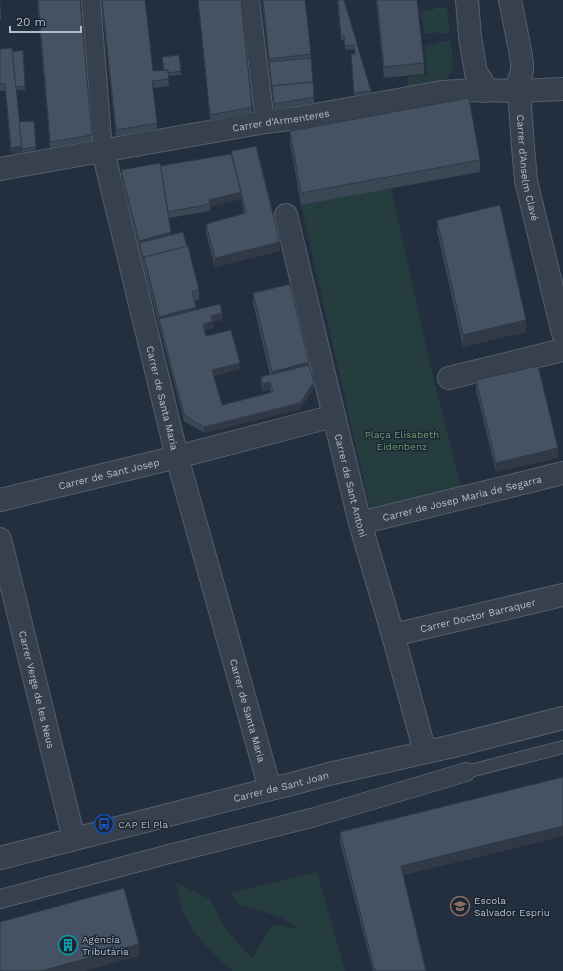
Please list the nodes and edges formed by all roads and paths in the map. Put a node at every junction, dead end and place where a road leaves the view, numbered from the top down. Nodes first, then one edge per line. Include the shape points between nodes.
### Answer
1 (90, 0) edge
2 (250, 0) edge
3 (467, 0) edge
4 (510, 0) edge
5 (563, 89) edge
6 (484, 91) junction
7 (520, 91) junction
8 (265, 122) junction
9 (103, 151) junction
10 (0, 169) edge
11 (286, 215) dead end
12 (563, 333) edge
13 (563, 350) edge
14 (448, 378) dead end
15 (334, 416) junction
16 (177, 457) junction
17 (563, 473) edge
18 (0, 500) edge
19 (360, 523) junction
20 (0, 539) edge
21 (563, 595) edge
22 (393, 635) junction
23 (563, 718) edge
24 (563, 748) edge
25 (425, 752) junction
26 (466, 772) joint
27 (270, 789) junction
28 (74, 839) junction
29 (0, 858) edge
30 (0, 899) edge

1 - 9 street, Carrer de Santa Maria
2 - 8 street
3 - 6 street via 476,73 482,81
4 - 7 street, Carrer d'Anselm Clavé via 522,63
5 - 7 street, Carrer d'Armenteres
6 - 7 street, Carrer d'Armenteres
6 - 8 street, Carrer d'Armenteres via 442,92
7 - 12 street, Carrer d'Anselm Clavé via 526,181
8 - 9 street, Carrer d'Armenteres
9 - 10 street, Carrer d'Armenteres
9 - 16 street, Carrer de Santa Maria
11 - 15 street, Carrer de Sant Antoni
13 - 14 street
15 - 16 street, Carrer de Sant Josep
15 - 19 street, Carrer de Sant Antoni
16 - 18 street, Carrer de Sant Josep
16 - 27 street, Carrer de Santa Maria
17 - 19 street, Carrer de Josep Maria de Segarra
19 - 22 street, Carrer de Sant Antoni
20 - 28 street, Carrer Verge de les Neus
21 - 22 street, Carrer Doctor Barraquer
22 - 25 street, Carrer de Sant Antoni
23 - 25 street, Carrer de Sant Joan
24 - 26 lane
25 - 27 street, Carrer de Sant Joan
26 - 30 street via 315,817
27 - 28 street, Carrer de Sant Joan
28 - 29 street, Carrer de Sant Joan

